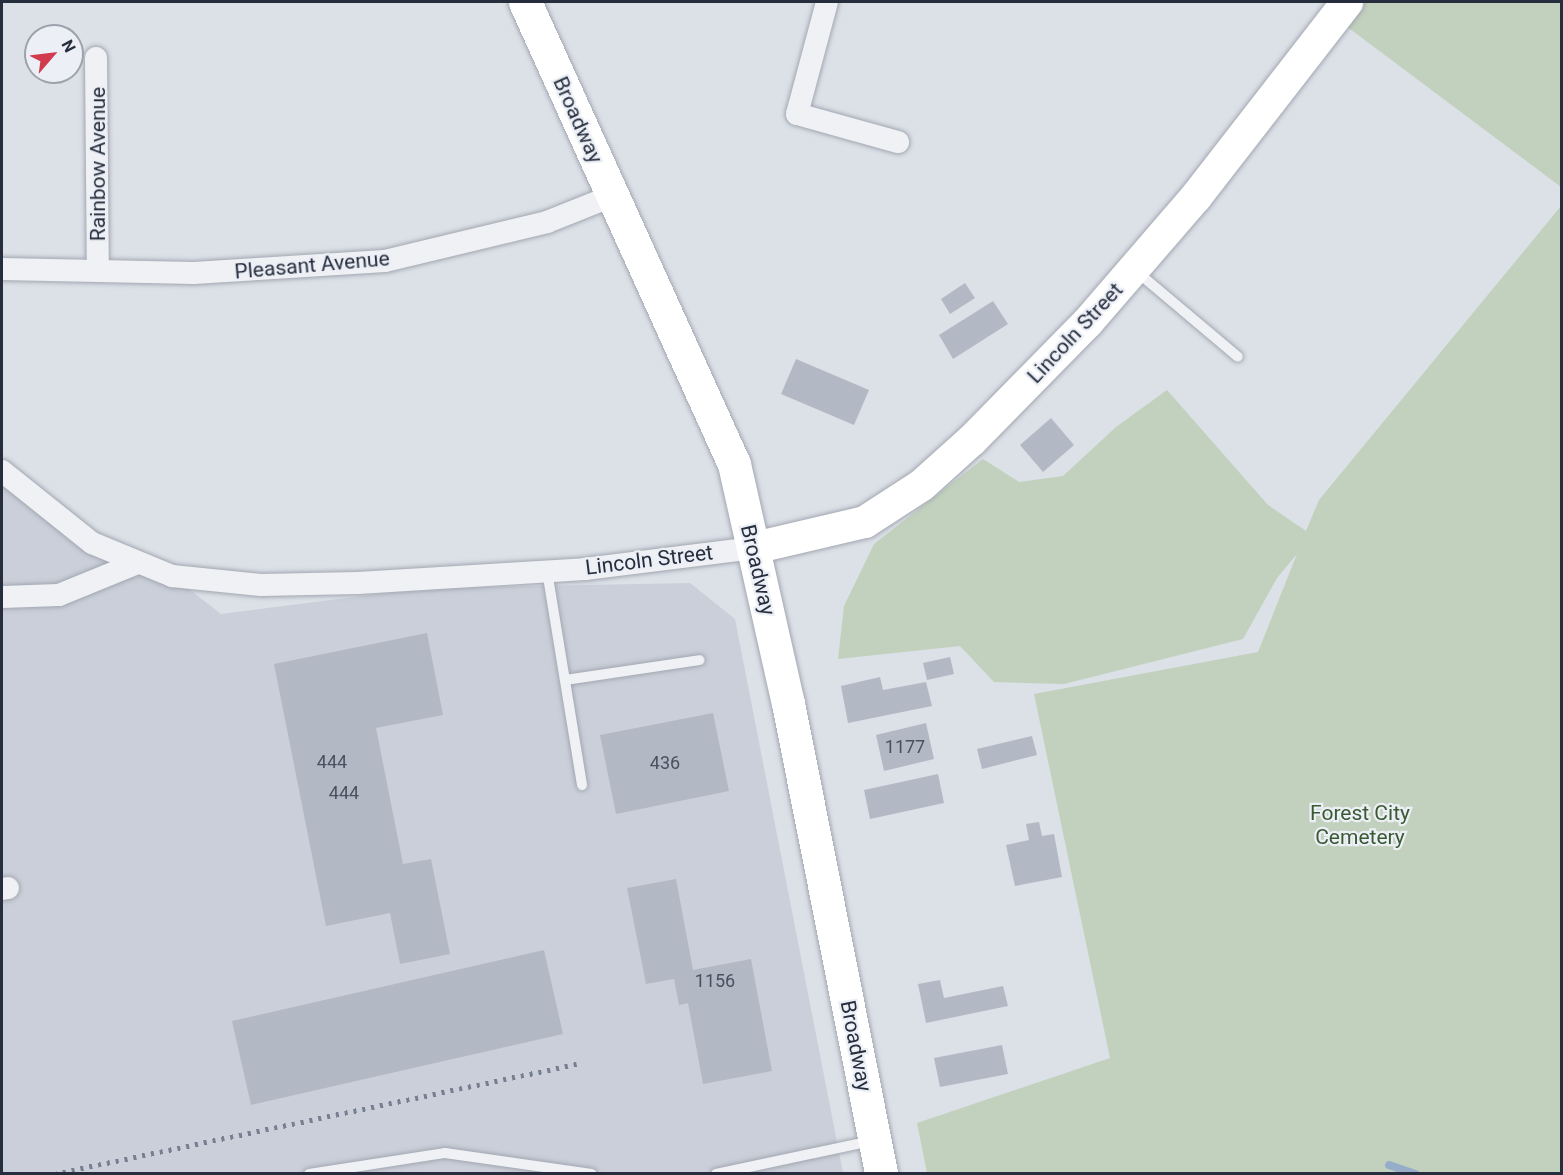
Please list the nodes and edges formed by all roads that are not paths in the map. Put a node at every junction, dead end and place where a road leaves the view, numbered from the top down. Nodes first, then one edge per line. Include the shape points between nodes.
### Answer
1 (525, 2) edge
2 (827, 2) edge
3 (1347, 2) edge
4 (96, 58) dead end
5 (898, 142) dead end
6 (612, 196) junction
7 (2, 269) edge
8 (1134, 269) junction
9 (98, 270) junction
10 (1238, 357) dead end
11 (2, 471) edge
12 (754, 548) junction
13 (135, 564) junction
14 (547, 571) junction
15 (2, 597) edge
16 (700, 660) dead end
17 (565, 680) junction
18 (582, 785) dead end
19 (874, 1140) junction
20 (309, 1173) edge
21 (592, 1173) edge
22 (716, 1173) edge
23 (881, 1173) edge

1 - 6 main road, Broadway
2 - 5 street via 797,114
3 - 8 main road, Lincoln Street
4 - 9 street, Rainbow Avenue
6 - 9 street, Pleasant Avenue via 547,222 385,261 194,273
6 - 12 main road, Broadway via 727,441
7 - 9 street, Pleasant Avenue
8 - 10 lane
8 - 12 main road, Lincoln Street via 1019,393 922,485 865,522
11 - 13 street, Lincoln Street via 92,543
12 - 14 street, Lincoln Street
12 - 19 main road, Broadway
13 - 14 street, Lincoln Street via 172,576 261,585
13 - 15 street via 59,596
14 - 17 lane
16 - 17 lane
17 - 18 lane
19 - 22 lane
19 - 23 main road, Broadway
20 - 21 lane via 446,1153

